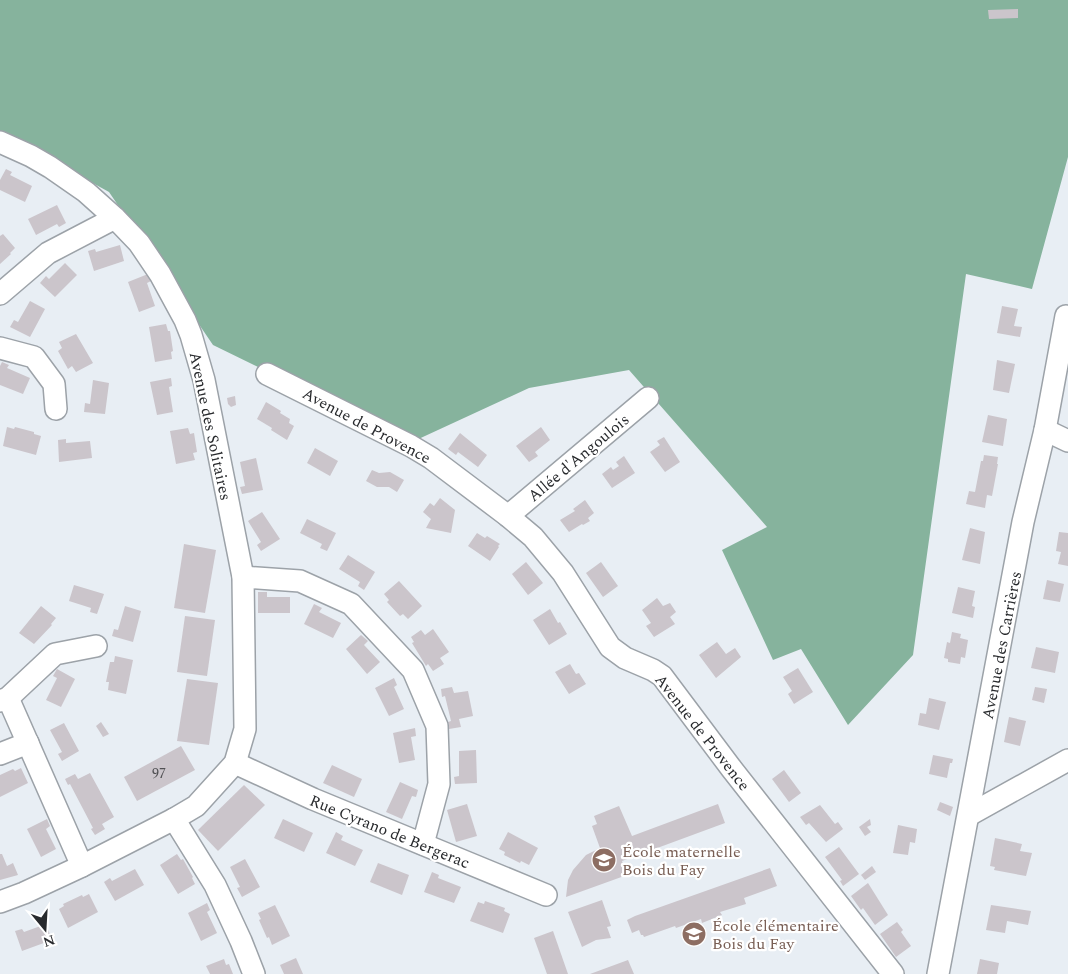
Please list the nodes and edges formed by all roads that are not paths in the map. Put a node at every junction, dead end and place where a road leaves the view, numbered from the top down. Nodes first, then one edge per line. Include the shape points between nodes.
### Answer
1 (0, 142) edge
2 (116, 218) junction
3 (0, 294) edge
4 (1066, 316) dead end
5 (0, 348) edge
6 (268, 374) dead end
7 (648, 398) dead end
8 (56, 409) dead end
9 (1046, 430) junction
10 (1068, 432) edge
11 (1068, 441) edge
12 (508, 516) junction
13 (243, 577) junction
14 (96, 646) dead end
15 (4, 699) edge
16 (28, 743) junction
17 (0, 754) edge
18 (1068, 760) edge
19 (236, 763) junction
20 (969, 815) junction
21 (174, 819) junction
22 (423, 844) junction
23 (82, 866) junction
24 (546, 895) dead end
25 (0, 902) edge
26 (254, 974) edge
27 (893, 974) edge
28 (938, 974) edge

1 - 2 street, Avenue des Solitaires via 58,172
2 - 3 street via 48,254
2 - 13 street, Avenue des Solitaires via 139,243 160,274 191,335 204,380
4 - 9 street, Avenue des Carrières
5 - 8 street via 34,357 54,384
6 - 12 street, Avenue de Provence via 411,446
7 - 12 street, Allée d'Angoulois
9 - 10 street
9 - 11 street
9 - 20 street, Avenue des Carrières via 1023,522
12 - 27 street, Avenue de Provence via 564,573 610,647 625,658 653,670 670,686
13 - 19 street, Avenue des Solitaires via 245,729
13 - 22 street via 300,581 351,604 413,670 437,726 439,784
14 - 15 street via 55,654
15 - 16 street
16 - 17 street
16 - 23 street
18 - 20 street
19 - 21 street via 196,806
19 - 22 street, Rue Cyrano de Bergerac
20 - 28 street, Avenue des Carrières
21 - 23 street
21 - 26 street via 215,885
22 - 24 street, Rue Cyrano de Bergerac
23 - 25 street

